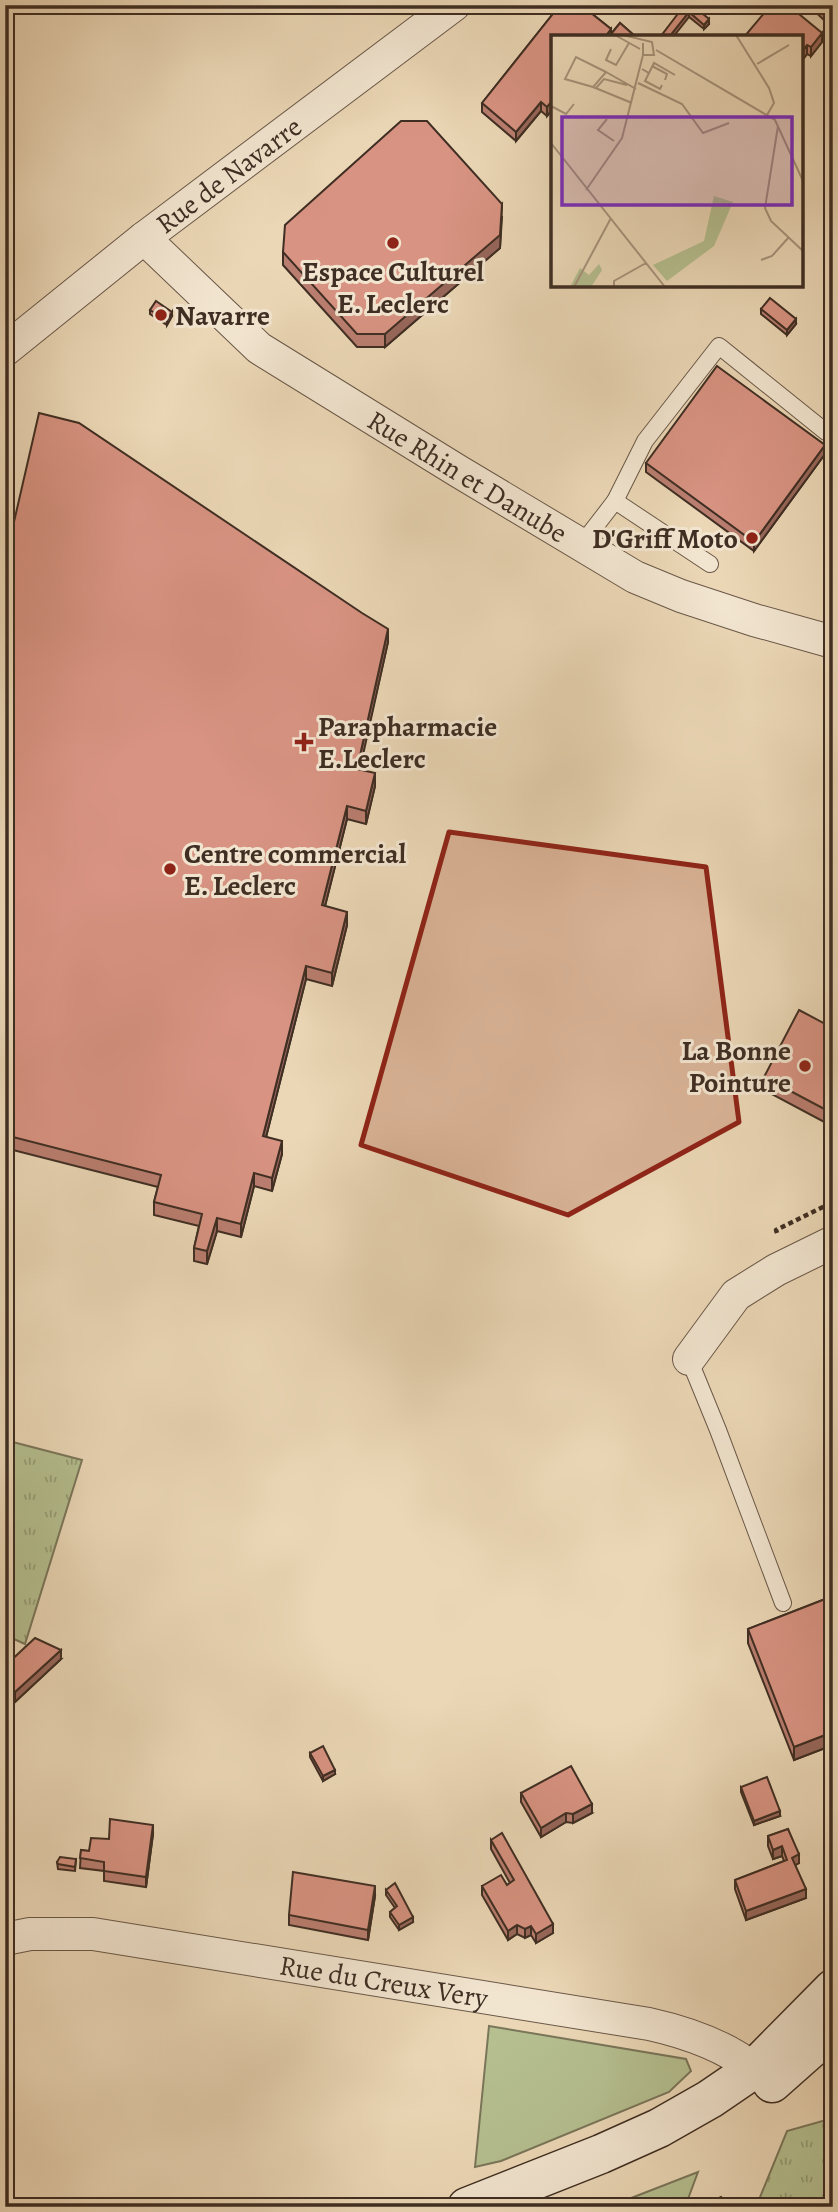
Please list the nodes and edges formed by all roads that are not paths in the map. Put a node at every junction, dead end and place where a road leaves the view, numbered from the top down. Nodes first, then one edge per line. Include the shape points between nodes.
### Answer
1 (454, 5) edge
2 (144, 238) junction
3 (5, 350) edge
4 (825, 432) dead end
5 (615, 501) junction
6 (581, 545) junction
7 (710, 564) dead end
8 (833, 642) edge
9 (833, 1242) edge
10 (689, 1359) joint
11 (783, 1603) dead end
12 (5, 1939) edge
13 (833, 1989) edge
14 (833, 2025) edge
15 (754, 2069) junction
16 (467, 2207) edge
17 (528, 2207) edge

1 - 2 street, Rue de Navarre
2 - 3 street, Rue de Navarre
2 - 6 street, Rue Rhin et Danube via 259,348
4 - 5 lane via 719,346 645,441
5 - 6 lane
5 - 7 lane
6 - 8 street, Rue Rhin et Danube via 635,577 681,596
9 - 10 street via 736,1295
10 - 11 lane
12 - 15 street, Rue du Creux Very via 30,1934 93,1934 649,2024 677,2030 738,2056
13 - 15 main road
14 - 17 main road via 758,2096 692,2136
15 - 16 main road via 659,2128

